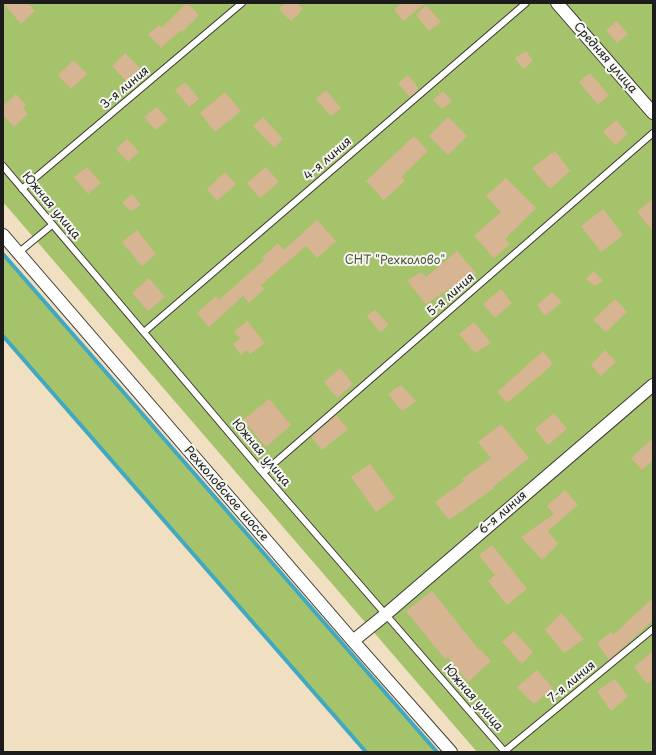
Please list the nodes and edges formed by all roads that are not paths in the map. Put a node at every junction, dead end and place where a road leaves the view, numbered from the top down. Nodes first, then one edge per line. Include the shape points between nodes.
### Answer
1 (242, 3) edge
2 (526, 3) edge
3 (557, 3) edge
4 (653, 112) edge
5 (653, 133) edge
6 (3, 166) edge
7 (22, 189) junction
8 (52, 225) junction
9 (3, 235) edge
10 (18, 253) junction
11 (144, 332) junction
12 (653, 385) edge
13 (263, 473) junction
14 (385, 615) junction
15 (653, 629) edge
16 (353, 641) junction
17 (451, 752) edge
18 (505, 752) edge

1 - 7 lane, 3-я линия
2 - 11 lane, 4-я линия
3 - 4 street, Средняя улица
5 - 13 lane, 5-я линия
6 - 7 lane, Южная улица
7 - 8 lane, Южная улица
8 - 10 lane
8 - 11 lane, Южная улица
9 - 10 street, Рехколовское шоссе
10 - 16 street, Рехколовское шоссе
11 - 13 lane, Южная улица
12 - 14 street, 6-я линия
13 - 14 lane, Южная улица
14 - 16 street, 6-я линия
14 - 18 lane, Южная улица
15 - 18 lane, 7-я линия
16 - 17 street, Рехколовское шоссе

